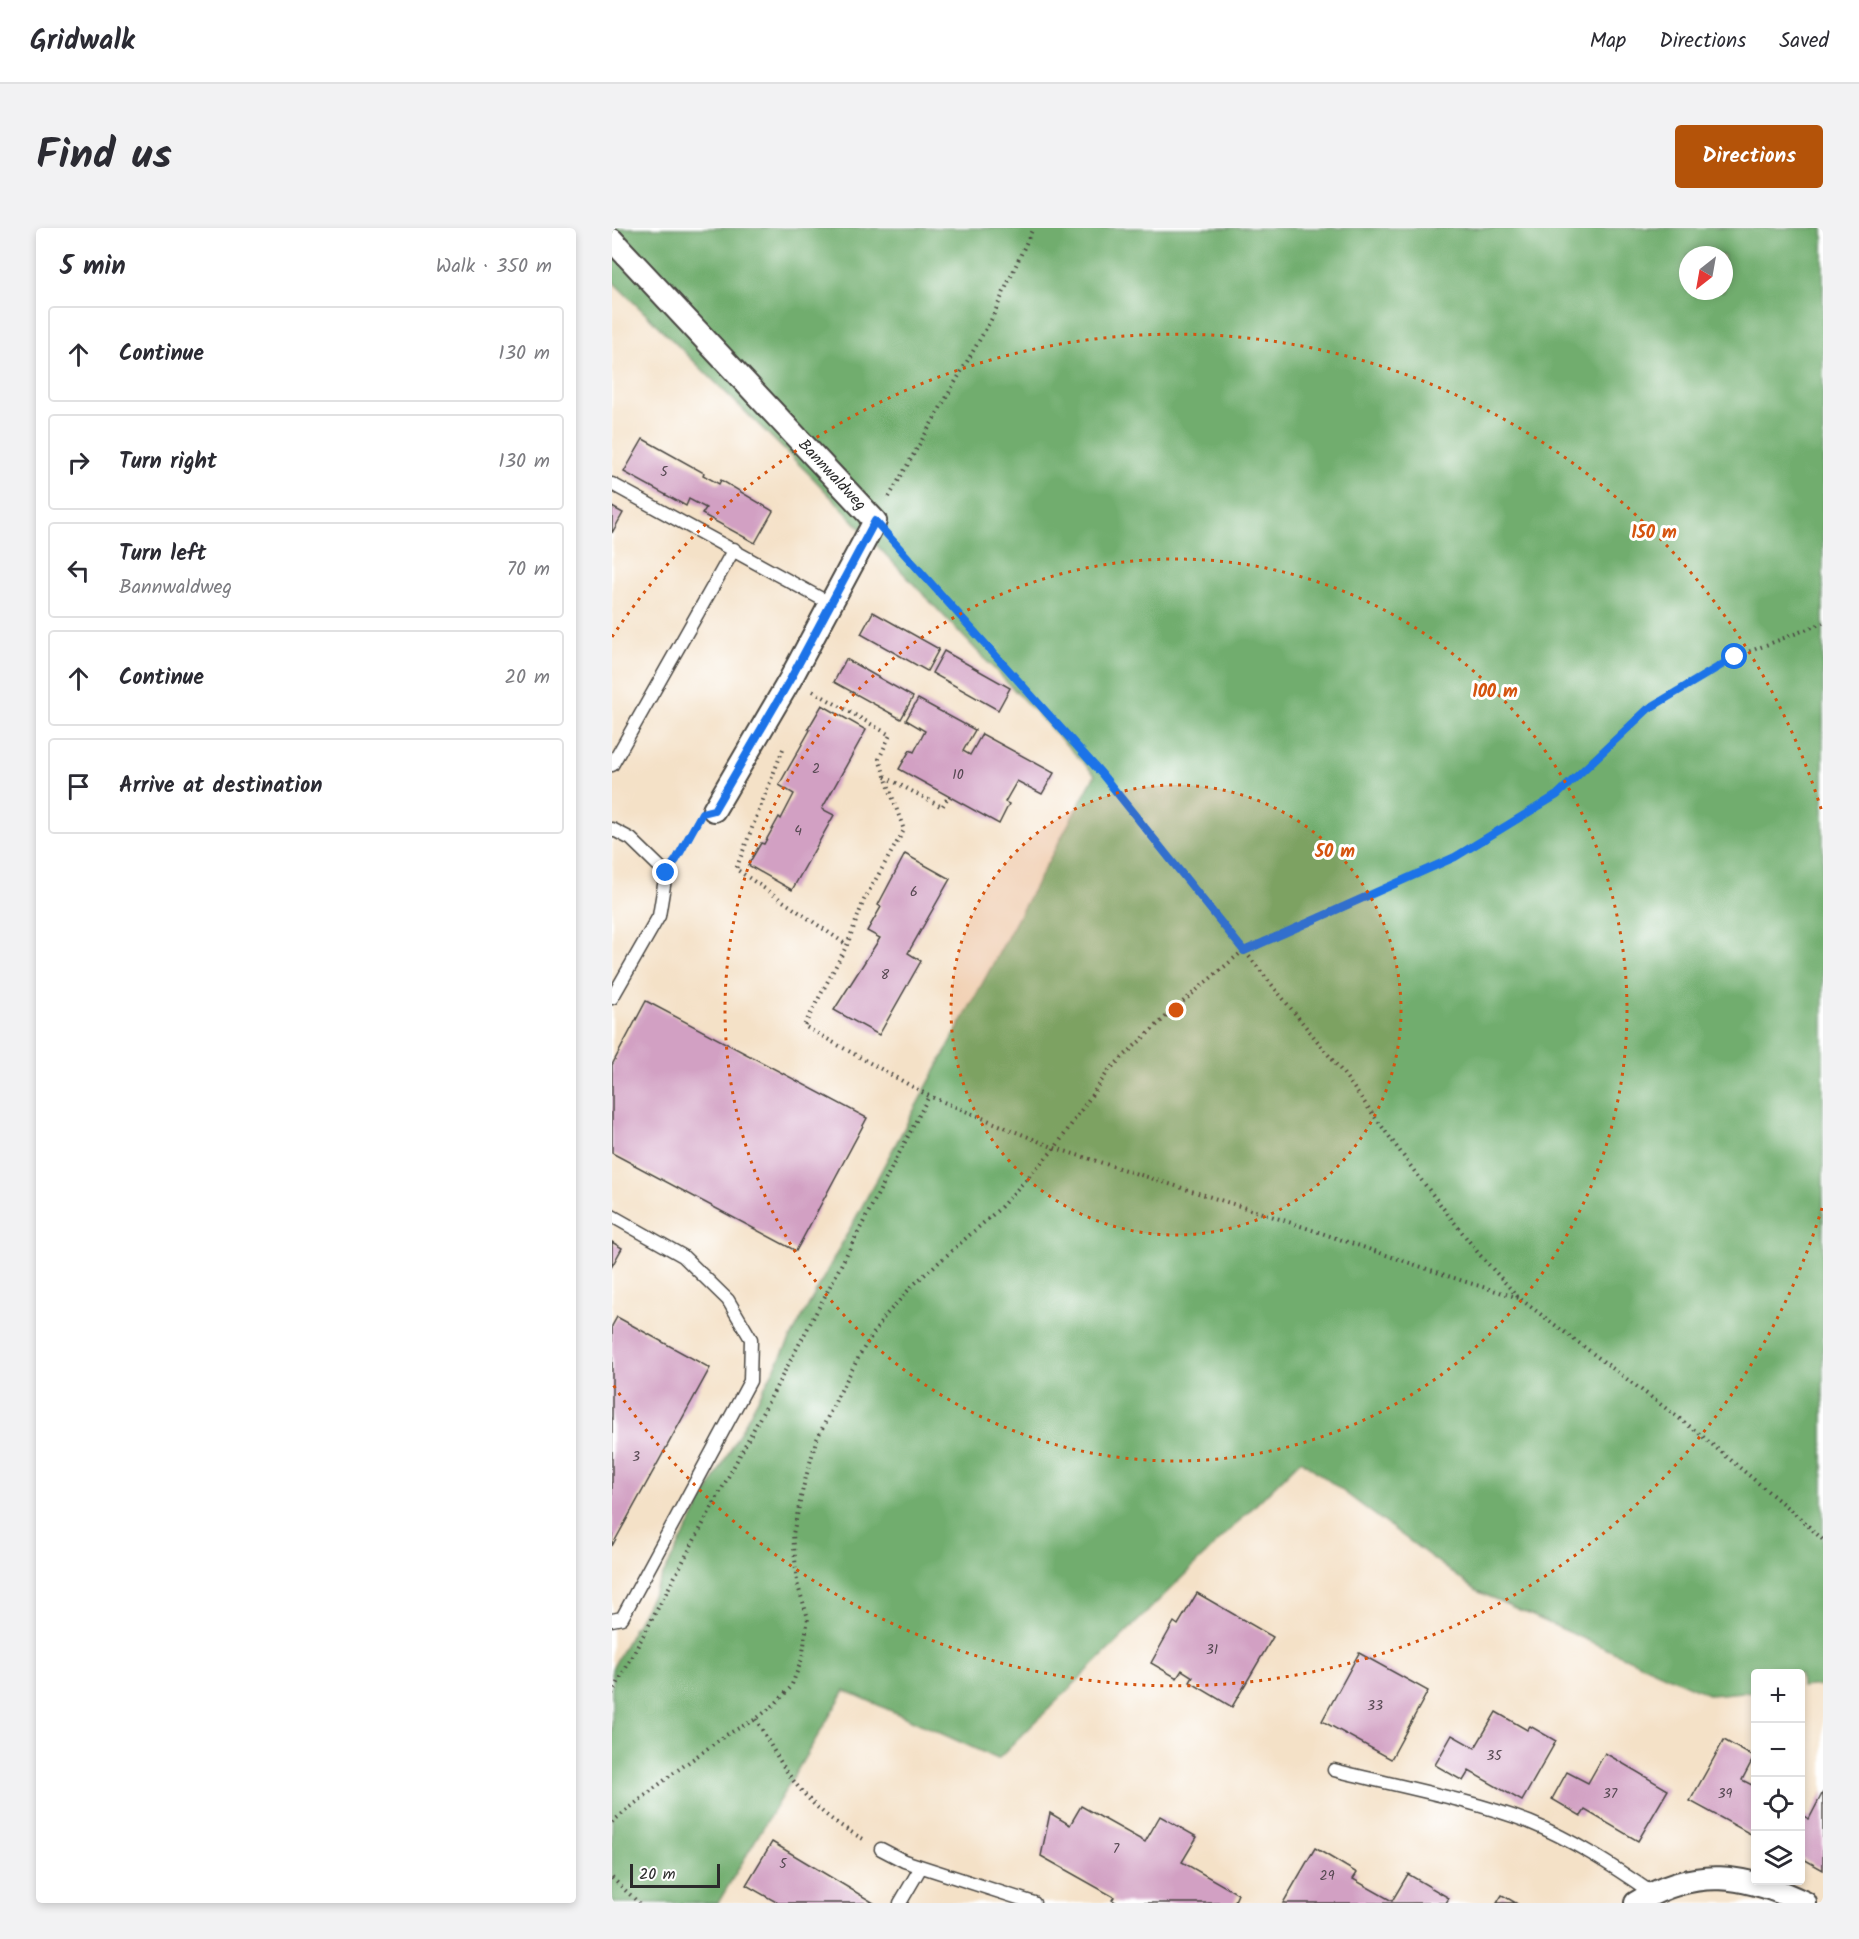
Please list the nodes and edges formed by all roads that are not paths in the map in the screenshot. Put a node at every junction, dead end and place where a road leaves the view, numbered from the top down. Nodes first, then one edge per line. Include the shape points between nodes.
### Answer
1 (612, 240) edge
2 (612, 484) edge
3 (734, 549) junction
4 (831, 604) junction
5 (612, 765) edge
6 (714, 810) road end
7 (612, 829) edge
8 (612, 998) edge
9 (612, 1216) edge
10 (612, 1620) edge
11 (1334, 1770) dead end
12 (881, 1849) road end
13 (921, 1867) junction
14 (1644, 1898) edge
15 (900, 1903) edge
16 (1034, 1903) edge
17 (1805, 1903) edge

1 - 4 street, Bannwaldweg via 875,521
2 - 3 lane
3 - 4 lane
3 - 5 lane
4 - 6 street, Bannwaldweg
7 - 8 lane via 631,839 666,873 659,916
9 - 10 lane via 683,1256 728,1300 752,1339 750,1381 622,1618
11 - 14 lane via 1528,1822 1619,1870
12 - 13 lane
13 - 15 lane
13 - 16 lane
14 - 17 street via 1705,1878 1732,1877 1758,1883

